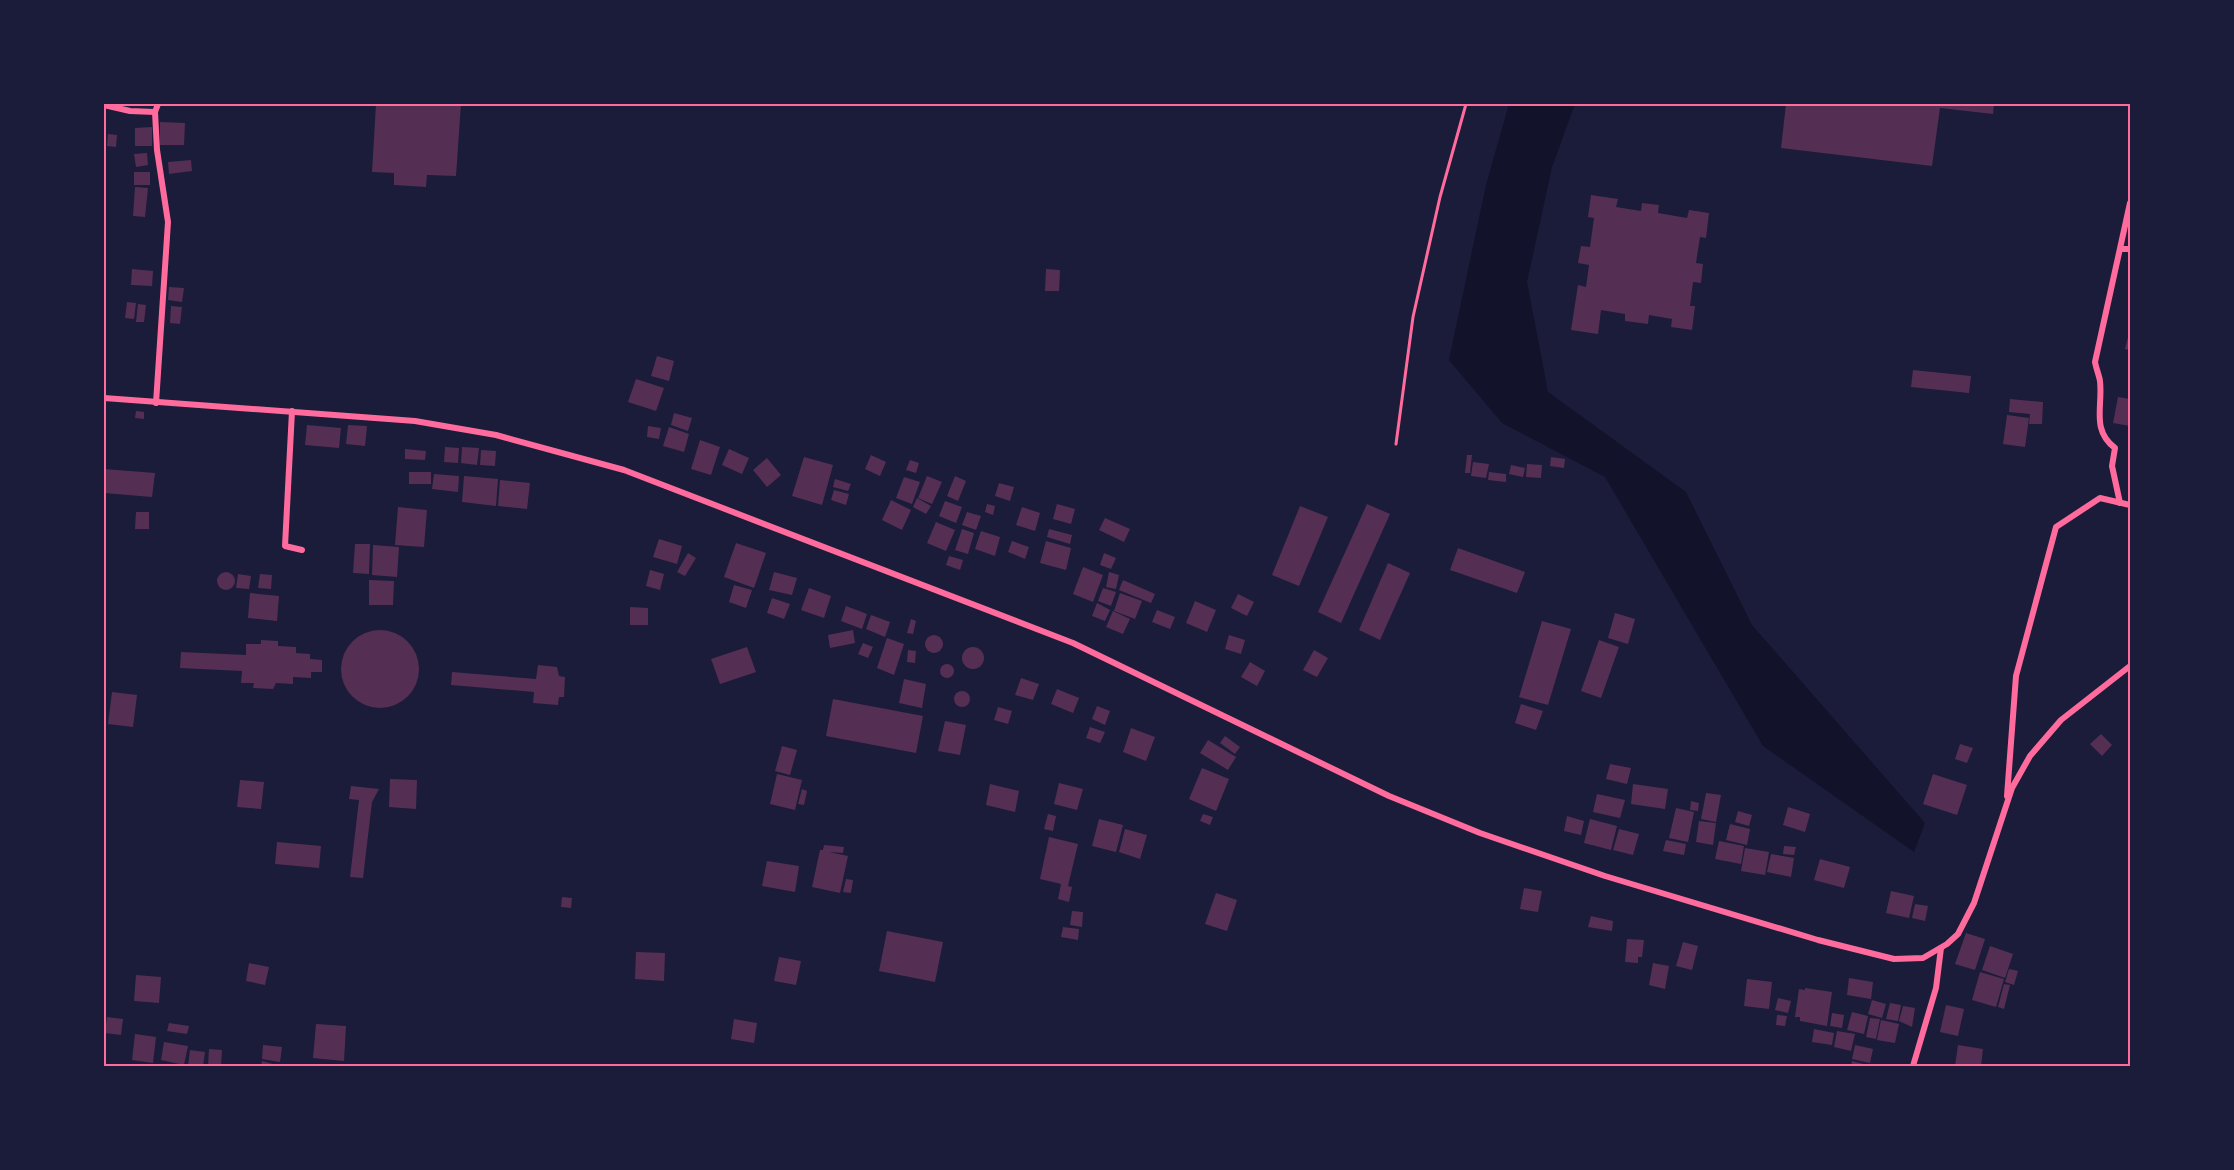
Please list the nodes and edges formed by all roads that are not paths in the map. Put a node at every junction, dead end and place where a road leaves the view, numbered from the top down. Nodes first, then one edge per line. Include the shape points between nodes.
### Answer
1 (158, 104) edge
2 (104, 105) edge
3 (155, 112) junction
4 (2130, 203) edge
5 (2121, 249) junction
6 (2130, 249) edge
7 (104, 398) edge
8 (156, 403) junction
9 (292, 411) junction
10 (2120, 502) junction
11 (2130, 505) edge
12 (302, 550) dead end
13 (2130, 666) edge
14 (2006, 806) junction
15 (1941, 948) junction
16 (1913, 1066) edge

1 - 3 street
2 - 3 street
3 - 8 street via 168,222
4 - 5 street
5 - 6 street
5 - 10 street via 2095,362 2100,381 2097,419 2107,442 2115,448 2112,466
7 - 8 street
8 - 9 street
9 - 12 street via 285,546
9 - 15 street via 415,422 496,435 624,470 1073,643 1379,791 1480,834 1818,940 1907,960
10 - 11 street
10 - 14 street via 2100,498 2056,527 2016,676
13 - 14 street via 2068,714 2040,743 2012,788
14 - 15 street via 1966,921
15 - 16 street via 1936,988

